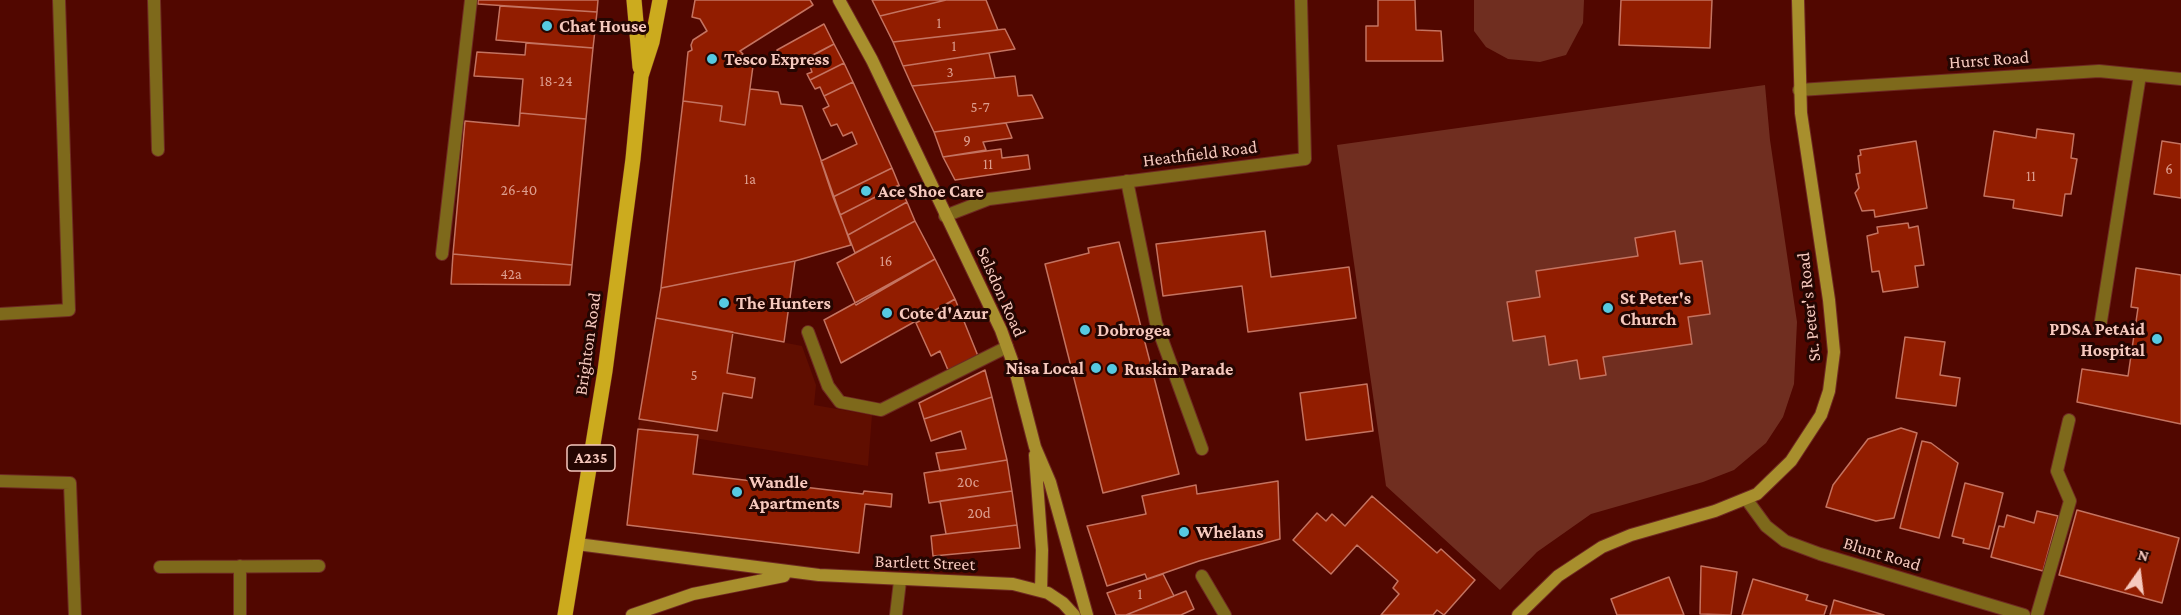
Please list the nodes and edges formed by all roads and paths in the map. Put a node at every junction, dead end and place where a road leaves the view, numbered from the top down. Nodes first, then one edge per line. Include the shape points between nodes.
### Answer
1 (59, 0) edge
2 (154, 0) edge
3 (471, 0) edge
4 (634, 0) edge
5 (660, 0) edge
6 (840, 0) edge
7 (1301, 0) edge
8 (1798, 0) edge
9 (2140, 75) junction
10 (641, 76) junction
11 (2181, 79) edge
12 (1799, 90) junction
13 (158, 150) dead end
14 (1126, 181) junction
15 (945, 216) junction
16 (442, 254) dead end
17 (0, 314) edge
18 (2100, 327) dead end
19 (808, 332) dead end
20 (1007, 347) junction
21 (2069, 420) dead end
22 (1035, 447) junction
23 (1202, 449) dead end
24 (0, 481) edge
25 (1747, 500) junction
26 (577, 544) junction
27 (240, 566) junction
28 (319, 566) dead end
29 (160, 567) dead end
30 (807, 574) junction
31 (1202, 576) dead end
32 (900, 581) junction
33 (1041, 591) junction
34 (75, 615) edge
35 (240, 615) edge
36 (565, 615) edge
37 (632, 615) edge
38 (896, 615) edge
39 (1074, 615) edge
40 (1087, 615) edge
41 (1225, 615) edge
42 (1518, 615) edge
43 (2024, 615) edge
44 (2037, 615) edge

1 - 17 street via 69,310
2 - 13 street
3 - 16 street
4 - 10 main road, Brighton Road / A235
5 - 10 main road, Brighton Road / A235
6 - 15 main road, Selsdon Road
7 - 14 street, Heathfield Road via 1305,159
8 - 12 main road, St. Peter's Road
9 - 11 street, Hurst Road
9 - 12 street, Hurst Road via 2099,71
9 - 18 street
10 - 26 main road, Brighton Road / A235 via 605,371
12 - 25 main road, St. Peter's Road via 1832,320 1832,378 1821,415 1802,449 1766,488
14 - 15 street, Heathfield Road via 989,199
14 - 23 street via 1156,323
15 - 20 main road, Selsdon Road
19 - 20 street via 828,386 840,402 881,410
20 - 22 main road, Selsdon Road
21 - 44 street via 2057,471 2070,501
22 - 33 main road
22 - 40 main road, Selsdon Road via 1050,482
24 - 34 street via 70,483
25 - 42 main road, St. Peter's Road via 1602,547 1558,576
25 - 43 street, Blunt Road via 1766,526 1785,541
26 - 30 main road, Bartlett Street
26 - 36 main road, Brighton Road / A235
27 - 28 street
27 - 29 street
27 - 35 street
30 - 32 main road, Bartlett Street
30 - 37 main road, Bartlett Street via 766,578 693,594
31 - 41 street
32 - 33 main road, Bartlett Street via 1013,584
32 - 38 street
33 - 39 main road, Bartlett Street via 1063,603

